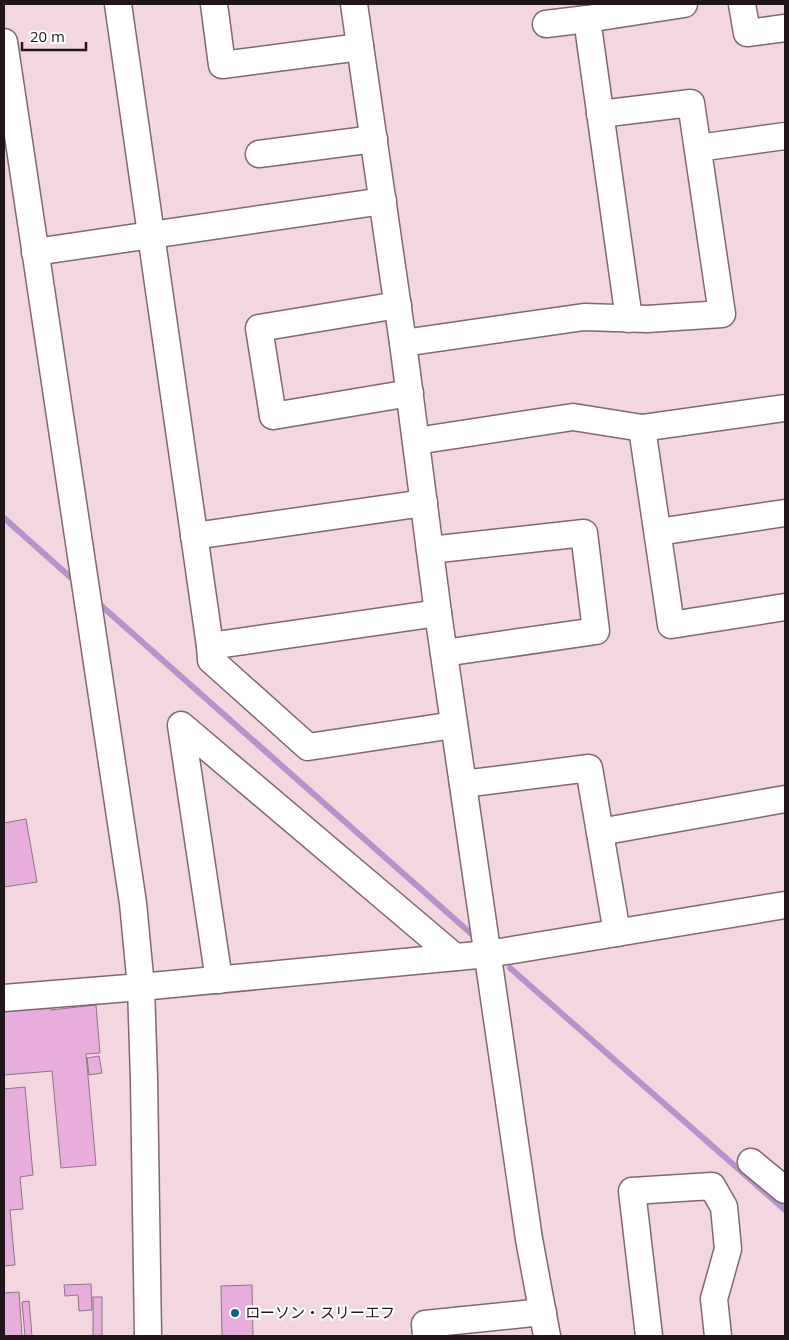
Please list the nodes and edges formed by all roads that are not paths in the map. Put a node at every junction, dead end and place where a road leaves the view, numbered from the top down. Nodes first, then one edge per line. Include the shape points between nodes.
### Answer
1 (118, 4) edge
2 (214, 4) edge
3 (354, 4) edge
4 (684, 4) edge
5 (742, 4) edge
6 (587, 19) junction
7 (546, 24) dead end
8 (785, 28) edge
9 (4, 42) edge
10 (360, 47) junction
11 (600, 114) junction
12 (785, 136) edge
13 (374, 139) junction
14 (698, 148) junction
15 (259, 154) dead end
16 (383, 201) junction
17 (152, 236) junction
18 (35, 252) junction
19 (398, 305) junction
20 (629, 319) junction
21 (404, 343) junction
22 (410, 394) junction
23 (785, 408) edge
24 (642, 428) junction
25 (416, 441) junction
26 (424, 503) junction
27 (785, 512) edge
28 (658, 532) junction
29 (194, 536) junction
30 (430, 550) junction
31 (785, 608) edge
32 (438, 613) junction
33 (210, 646) junction
34 (444, 653) junction
35 (454, 725) junction
36 (463, 784) junction
37 (785, 799) edge
38 (600, 832) junction
39 (785, 905) edge
40 (617, 933) junction
41 (488, 954) junction
42 (455, 957) junction
43 (219, 980) junction
44 (141, 987) junction
45 (4, 998) edge
46 (751, 1162) dead end
47 (785, 1190) edge
48 (545, 1324) edge
49 (148, 1336) edge
50 (426, 1336) edge
51 (649, 1336) edge
52 (718, 1336) edge

1 - 17 street
2 - 10 street via 222,65
3 - 10 street
4 - 6 street
5 - 8 street via 747,34
6 - 7 street
6 - 11 street
9 - 18 street
10 - 13 street
11 - 14 street via 691,103
11 - 20 street
12 - 14 street
13 - 15 street
13 - 16 street
14 - 20 street via 722,314
16 - 17 street
16 - 19 street
17 - 18 street
17 - 29 street
18 - 44 street via 122,824
19 - 21 street
19 - 22 street via 259,328 273,416
20 - 21 street via 584,316
21 - 22 street
22 - 25 street
23 - 24 street
24 - 25 street via 573,418
24 - 28 street
25 - 26 street
26 - 29 street
26 - 30 street
27 - 28 street
28 - 31 street via 671,625
29 - 33 street
30 - 32 street
30 - 34 street via 584,533 596,631
32 - 33 street
32 - 34 street
33 - 35 street via 211,660 308,747
34 - 35 street
35 - 36 street
36 - 38 street via 589,768
36 - 41 street
37 - 38 street
38 - 40 street
39 - 40 street
40 - 41 street
41 - 42 street
41 - 48 street via 529,1239
42 - 43 street
42 - 43 street via 180,725
43 - 44 street
44 - 45 street
44 - 49 street
46 - 47 street
48 - 50 street via 425,1324
51 - 52 street via 632,1191 712,1186 724,1207 728,1248 714,1299

